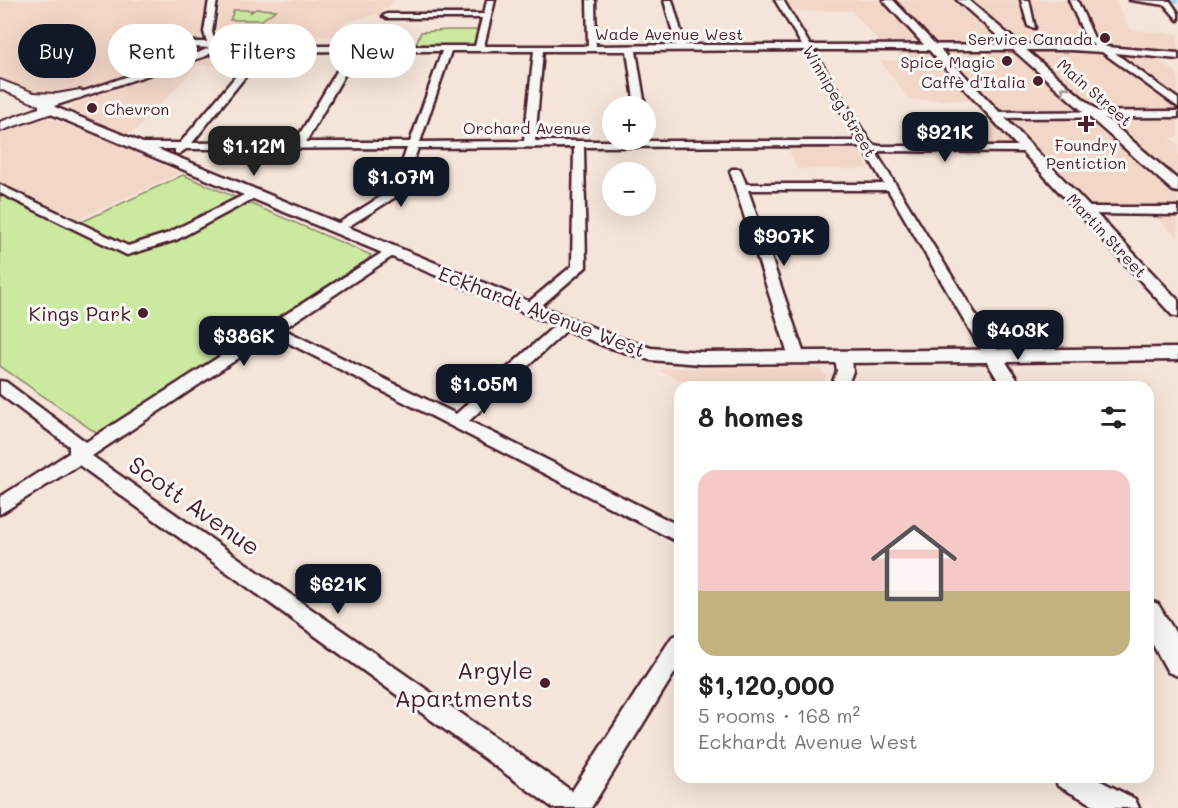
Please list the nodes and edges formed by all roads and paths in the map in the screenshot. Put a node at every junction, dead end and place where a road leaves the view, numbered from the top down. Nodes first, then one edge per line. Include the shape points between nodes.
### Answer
1 (213, 0) edge
2 (491, 0) edge
3 (591, 0) edge
4 (668, 0) edge
5 (779, 0) edge
6 (888, 0) edge
7 (962, 0) edge
8 (1025, 0) edge
9 (1073, 0) edge
10 (1134, 0) edge
11 (387, 16) dead end
12 (487, 16) junction
13 (1178, 18) edge
14 (1032, 26) dead end
15 (208, 32) junction
16 (197, 41) edge
17 (197, 47) edge
18 (932, 47) junction
19 (1016, 47) junction
20 (479, 48) junction
21 (539, 48) junction
22 (592, 48) junction
23 (631, 48) junction
24 (681, 48) junction
25 (807, 48) junction
26 (416, 49) edge
27 (447, 49) junction
28 (1103, 49) junction
29 (208, 50) junction
30 (197, 52) edge
31 (197, 54) edge
32 (1178, 56) edge
33 (130, 78) edge
34 (239, 78) edge
35 (338, 78) edge
36 (111, 85) junction
37 (2, 90) edge
38 (80, 94) joint
39 (638, 96) edge
40 (43, 104) junction
41 (1178, 104) edge
42 (1178, 114) edge
43 (995, 115) junction
44 (1094, 115) junction
45 (0, 123) edge
46 (656, 141) edge
47 (602, 143) edge
48 (414, 144) junction
49 (529, 144) junction
50 (579, 144) junction
51 (298, 145) junction
52 (135, 146) junction
53 (183, 146) junction
54 (867, 146) junction
55 (1027, 149) junction
56 (171, 160) junction
57 (736, 171) dead end
58 (741, 187) junction
59 (0, 188) edge
60 (891, 188) junction
61 (1178, 188) edge
62 (254, 195) junction
63 (1178, 210) edge
64 (1085, 211) junction
65 (338, 229) junction
66 (391, 251) junction
67 (530, 308) junction
68 (1178, 311) edge
69 (566, 323) junction
70 (272, 328) junction
71 (1178, 354) edge
72 (993, 356) junction
73 (797, 357) junction
74 (843, 357) junction
75 (841, 381) edge
76 (1008, 381) edge
77 (0, 386) edge
78 (459, 422) junction
79 (78, 455) junction
80 (0, 507) edge
81 (674, 532) edge
82 (1154, 622) edge
83 (674, 653) edge
84 (1178, 663) edge
85 (1078, 783) edge
86 (575, 808) edge
87 (1126, 808) edge

1 - 15 street
2 - 12 street
3 - 22 street
4 - 24 street
5 - 25 street, Winnipeg Street
6 - 18 main road, Martin Street
7 - 19 main road, Main Street
8 - 14 street
9 - 28 street via 1088,36
10 - 13 street via 1167,3
11 - 12 street
12 - 20 street
15 - 16 street
15 - 29 street
17 - 29 street
18 - 19 street, Wade Avenue West
18 - 25 street, Wade Avenue West
18 - 43 main road, Martin Street
19 - 28 street, Wade Avenue West
44 -> 19 main road, Main Street
20 - 21 street, Wade Avenue West
20 - 27 street, Wade Avenue West
21 - 22 street, Wade Avenue West
21 - 49 street
22 - 23 street, Wade Avenue West
23 - 24 street, Wade Avenue West
23 - 39 street
24 - 25 street, Wade Avenue West
25 - 54 street, Winnipeg Street
26 - 27 street, Wade Avenue West
27 - 48 street
28 - 32 street, Wade Avenue West
28 - 41 street
29 - 30 street
29 - 31 street
33 - 36 street
34 - 53 street
35 - 51 street
36 - 38 street
36 - 40 street
37 - 40 highway, Eckhardt Avenue West via 36,106
37 - 45 highway via 14,107
38 - 40 highway
40 - 45 highway
40 - 52 main road, Eckhardt Avenue West
42 - 44 street
43 - 44 street
43 - 55 main road, Martin Street
44 - 61 main road, Main Street
46 - 54 street, Orchard Avenue via 854,142
47 - 50 street, Orchard Avenue
48 - 49 street, Orchard Avenue
48 - 51 street, Orchard Avenue
48 - 65 street via 398,191
49 - 50 street, Orchard Avenue
50 - 67 street via 579,267
51 - 53 street, Orchard Avenue
52 - 53 street, Orchard Avenue
52 - 56 main road, Eckhardt Avenue West
53 - 56 street
54 - 55 street, Orchard Avenue
54 - 60 street, Winnipeg Street
55 - 64 main road, Martin Street
56 - 62 main road, Eckhardt Avenue West
57 - 58 street
58 - 60 street
58 - 73 street
59 - 62 street via 127,251 171,237
60 - 72 street, Winnipeg Street
62 - 65 main road, Eckhardt Avenue West
63 - 64 street
64 - 68 main road, Martin Street
65 - 66 main road, Eckhardt Avenue West
66 - 67 main road, Eckhardt Avenue West
66 - 70 street
67 - 69 main road, Eckhardt Avenue West
69 - 73 main road, Eckhardt Avenue West via 633,349 663,356
69 - 78 street
70 - 78 street
70 - 79 street
71 - 72 main road, Eckhardt Avenue West
72 - 74 main road, Eckhardt Avenue West
72 - 76 main road, Winnipeg Street
73 - 74 main road, Eckhardt Avenue West
74 - 75 street via 845,371
77 - 79 street, Scott Avenue via 78,444
78 - 81 street
79 - 80 street
79 - 86 street, Scott Avenue
82 - 84 main road
83 - 86 street
85 - 87 street

